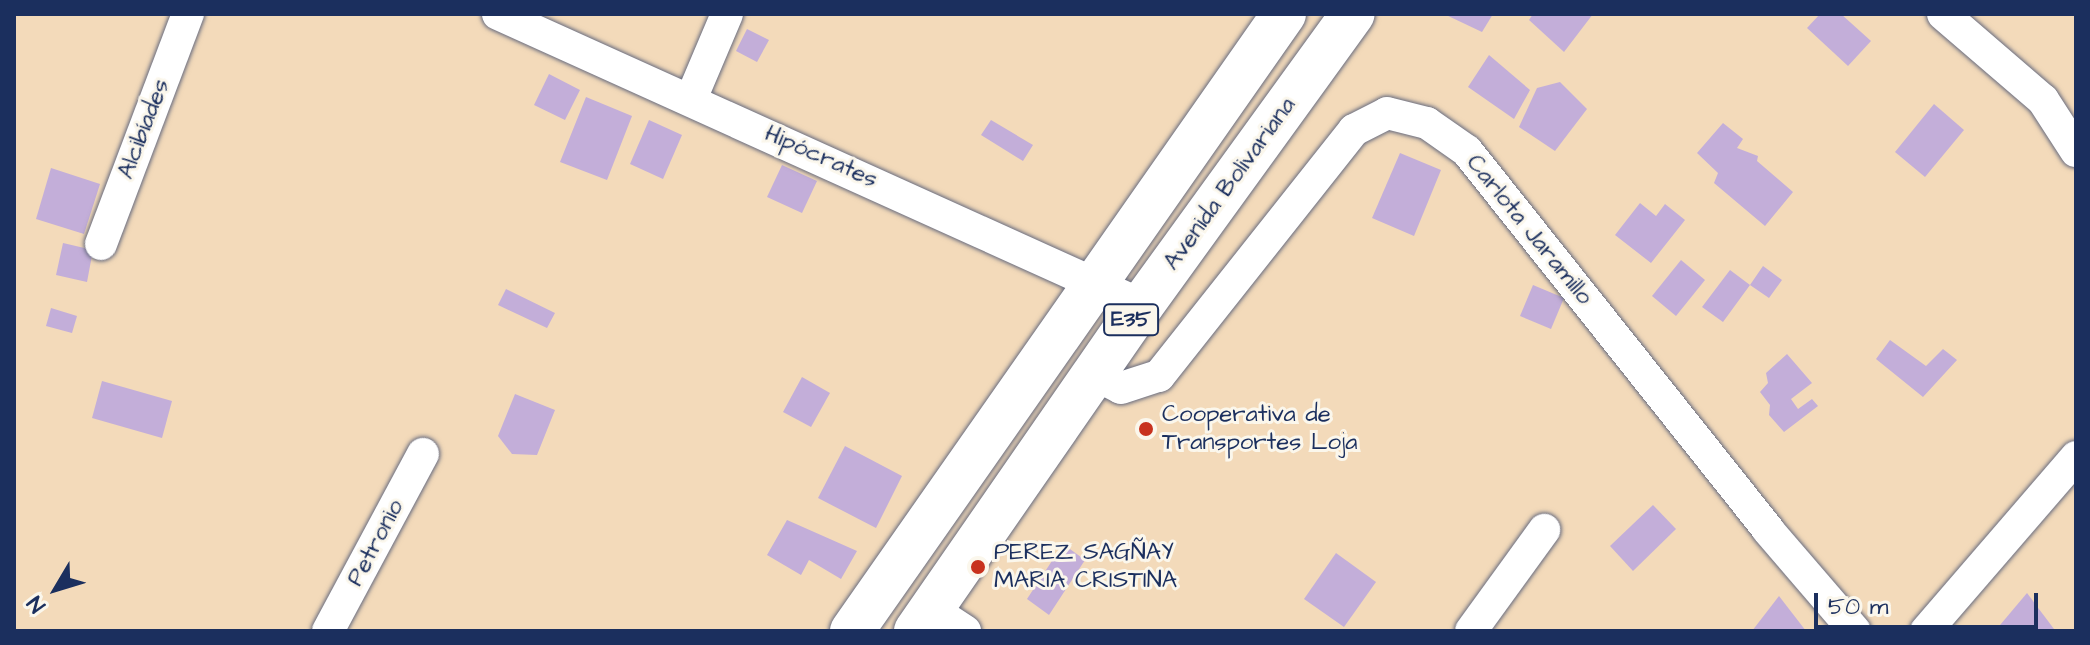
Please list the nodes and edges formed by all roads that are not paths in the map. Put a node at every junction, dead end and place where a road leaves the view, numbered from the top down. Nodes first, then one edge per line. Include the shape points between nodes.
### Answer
1 (188, 14) edge
2 (498, 14) edge
3 (727, 14) edge
4 (1284, 14) edge
5 (1353, 14) edge
6 (1943, 14) edge
7 (691, 99) junction
8 (2076, 151) edge
9 (101, 244) dead end
10 (1093, 280) junction
11 (1142, 305) junction
12 (1094, 374) junction
13 (423, 454) dead end
14 (2076, 457) edge
15 (1544, 530) dead end
16 (937, 623) edge
17 (328, 631) edge
18 (852, 631) edge
19 (1471, 631) edge
20 (1855, 631) edge
21 (1926, 631) edge

1 - 9 street, Alcibíades
2 - 7 street, Hipócrates
3 - 7 street
4 - 10 highway, E35
5 - 11 highway, Avenida Bolivariana / E35
6 - 8 street via 2043,100
7 - 10 street, Hipócrates
10 - 11 street, Hipócrates
10 - 18 highway, E35
11 - 12 highway, Avenida Bolivariana / E35
12 - 16 highway, Avenida Bolivariana / E35
12 - 20 street, Carlota Jaramillo via 1121,388 1159,376 1354,130 1387,113 1427,123 1467,151 1768,530
13 - 17 street, Petronio
14 - 21 street
15 - 19 street

